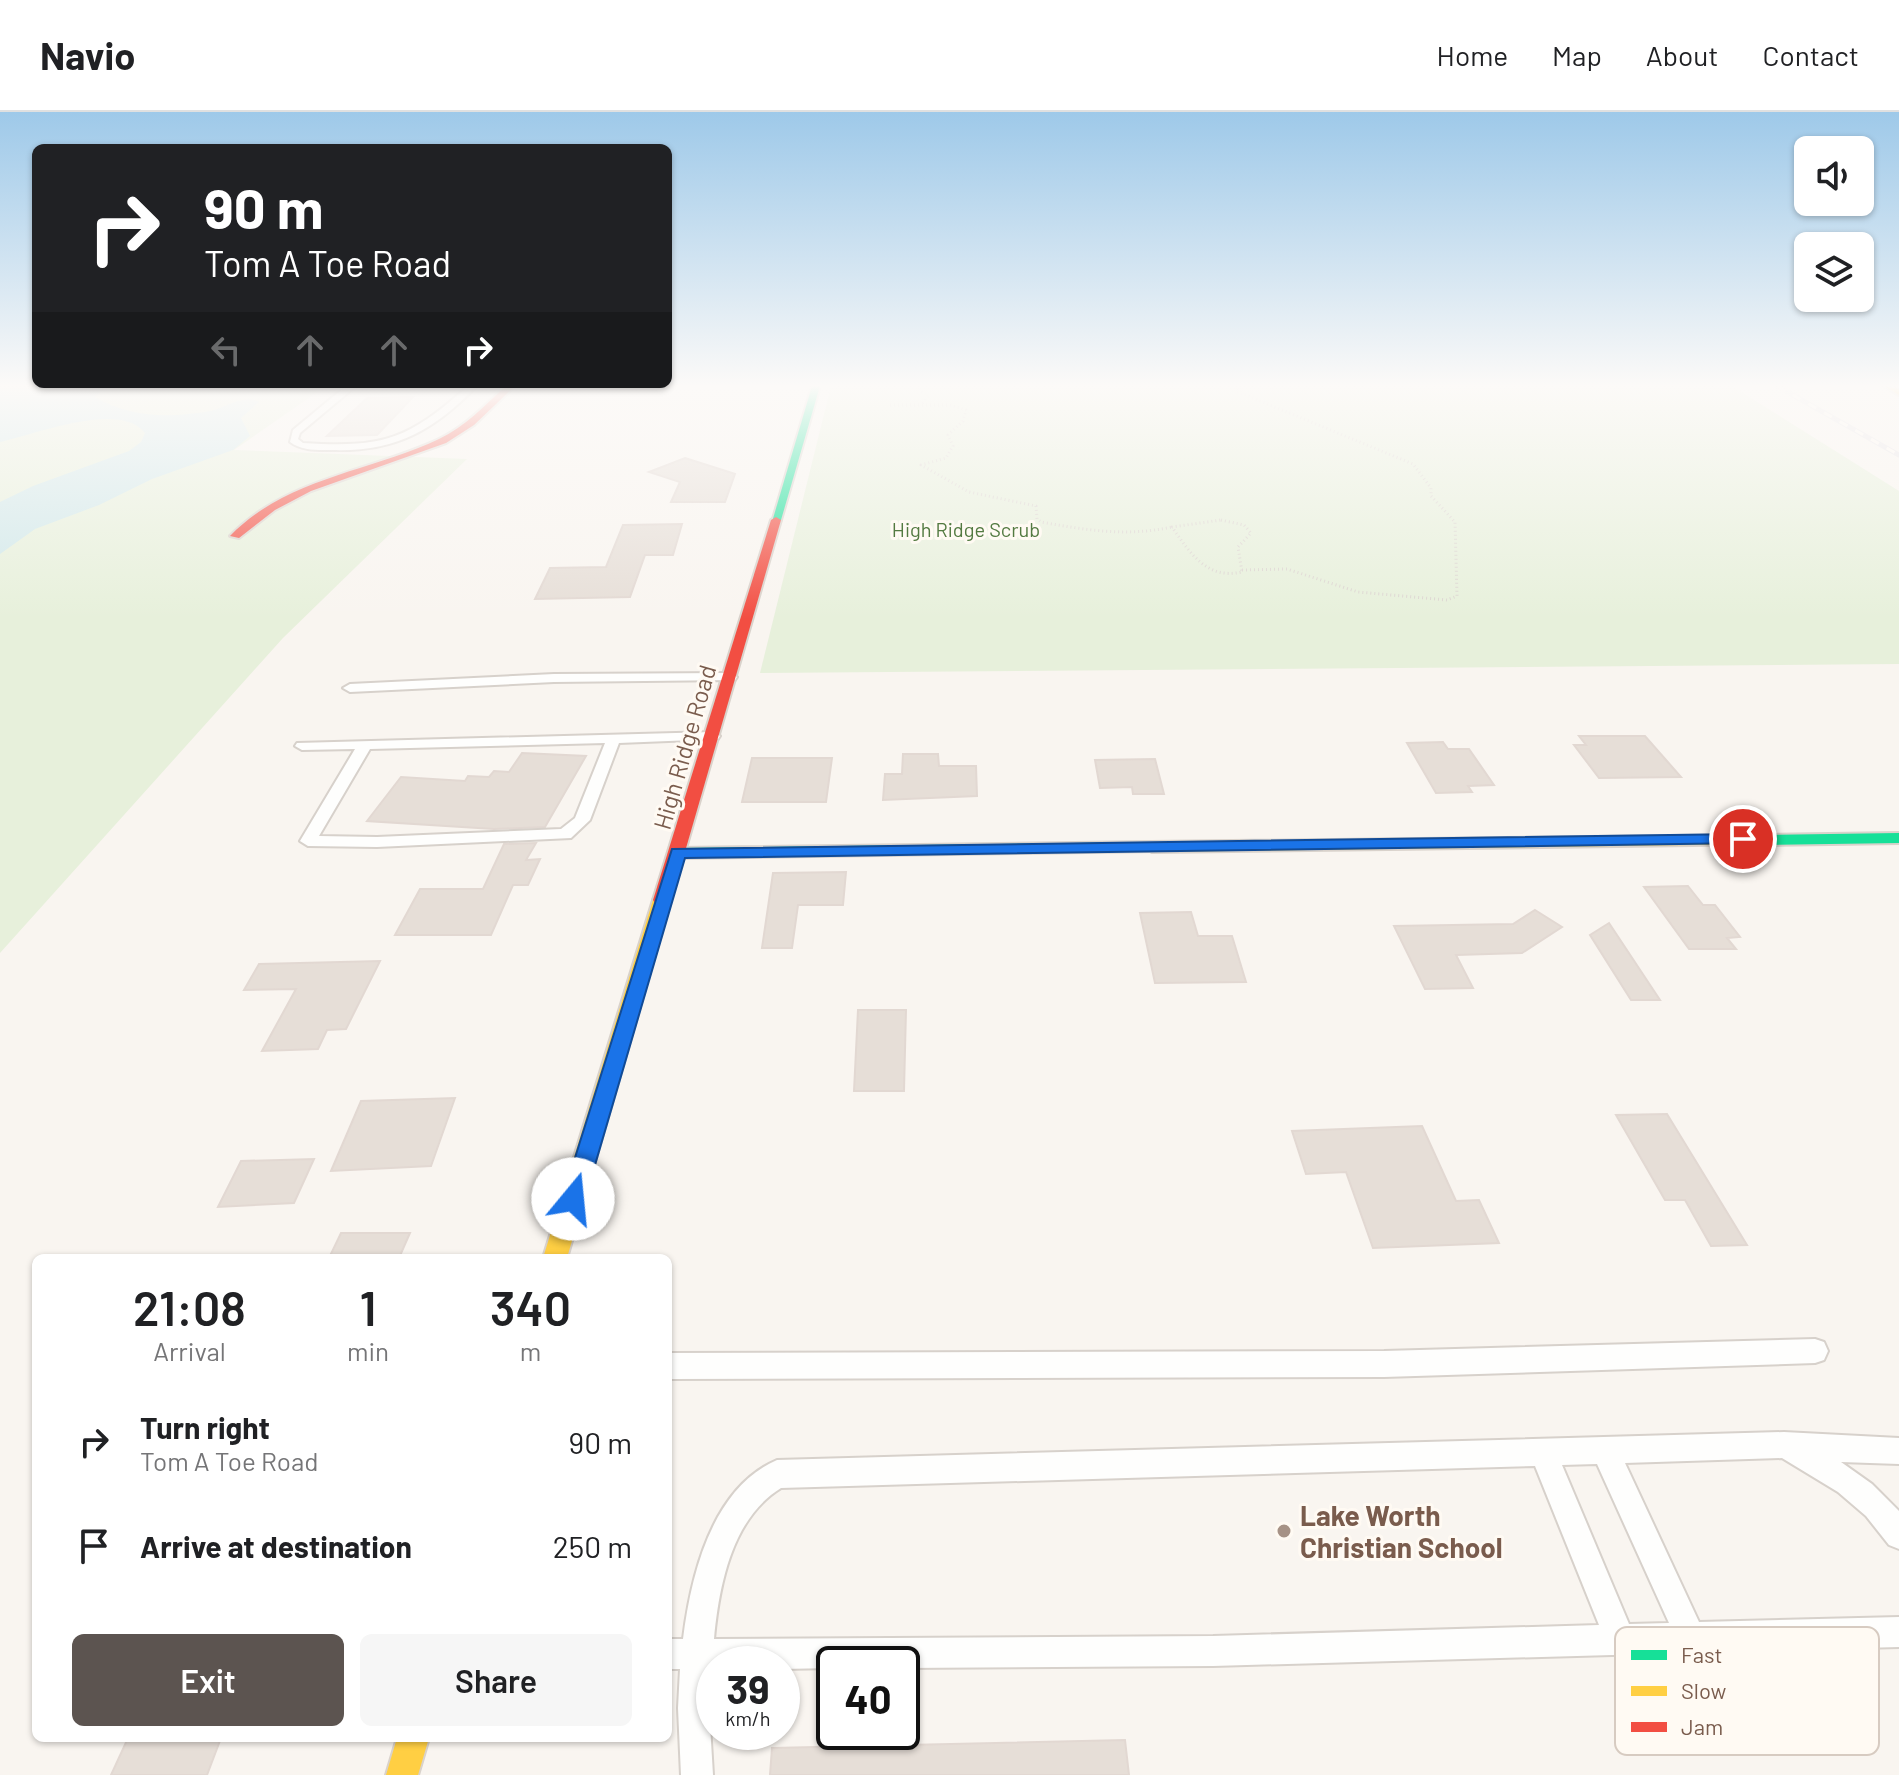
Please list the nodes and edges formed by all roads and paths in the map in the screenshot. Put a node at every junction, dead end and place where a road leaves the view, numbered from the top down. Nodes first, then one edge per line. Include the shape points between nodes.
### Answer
1 (379, 464) edge
2 (793, 464) edge
3 (926, 464) edge
4 (1412, 464) edge
5 (1172, 527) junction
6 (235, 536) dead end
7 (1242, 570) junction
8 (730, 677) junction
9 (350, 688) dead end
10 (713, 736) junction
11 (614, 738) junction
12 (365, 745) junction
13 (302, 746) dead end
14 (1899, 838) edge
15 (678, 853) junction
16 (556, 1254) edge
17 (1815, 1351) dead end
18 (672, 1366) edge
19 (1784, 1445) junction
20 (1605, 1450) junction
21 (1899, 1451) edge
22 (1543, 1452) junction
23 (1899, 1535) edge
24 (1686, 1627) edge
25 (1615, 1628) edge
26 (1899, 1632) edge
27 (1879, 1633) edge
28 (1615, 1640) edge
29 (682, 1653) edge
30 (412, 1742) edge
31 (402, 1775) edge
32 (697, 1775) edge

1 - 6 main road via 307,489
2 - 8 main road, High Ridge Road
3 - 5 path via 921,465 969,492 1036,506 1041,522 1096,532
4 - 7 path via 1431,488 1431,496 1454,518 1457,596 1447,600 1369,593 1287,569
5 - 7 path via 1206,569 1227,575
5 - 7 path via 1219,520 1247,526 1251,533 1238,547
8 - 9 lane via 554,678
8 - 10 main road, High Ridge Road
10 - 11 lane
10 - 15 main road, High Ridge Road
11 - 12 lane
11 - 12 lane via 582,820 565,834 308,841
12 - 13 lane
14 - 15 main road
15 - 16 main road, High Ridge Road
17 - 18 lane via 1384,1364
19 - 20 lane
19 - 21 lane
19 - 23 lane via 1837,1472 1889,1519
20 - 22 lane
20 - 24 lane
22 - 25 lane
22 - 29 lane via 777,1474 747,1494 725,1537
26 - 27 lane
28 - 29 lane via 1213,1651
29 - 32 lane
30 - 31 main road

